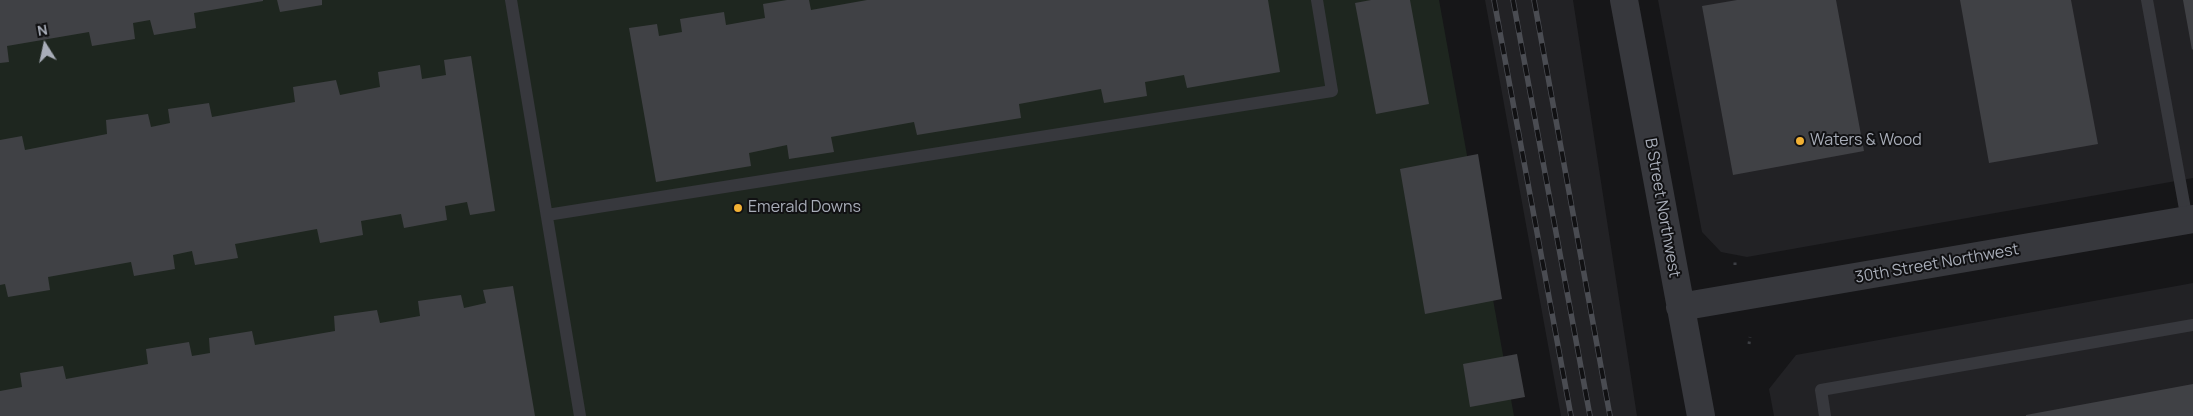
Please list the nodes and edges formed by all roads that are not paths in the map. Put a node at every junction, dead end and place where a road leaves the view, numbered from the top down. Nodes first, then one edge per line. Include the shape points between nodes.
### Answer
1 (511, 0) edge
2 (1317, 0) edge
3 (1624, 0) edge
4 (2147, 0) edge
5 (547, 215) junction
6 (2190, 219) edge
7 (1680, 308) junction
8 (2193, 325) edge
9 (580, 416) edge
10 (1701, 416) edge
11 (1825, 416) edge

1 - 5 lane
2 - 5 lane via 1332,91
3 - 7 street, B Street Northwest
4 - 6 lane
5 - 9 lane
6 - 7 street, 30th Street Northwest
7 - 10 street, B Street Northwest
8 - 11 lane via 1821,390

